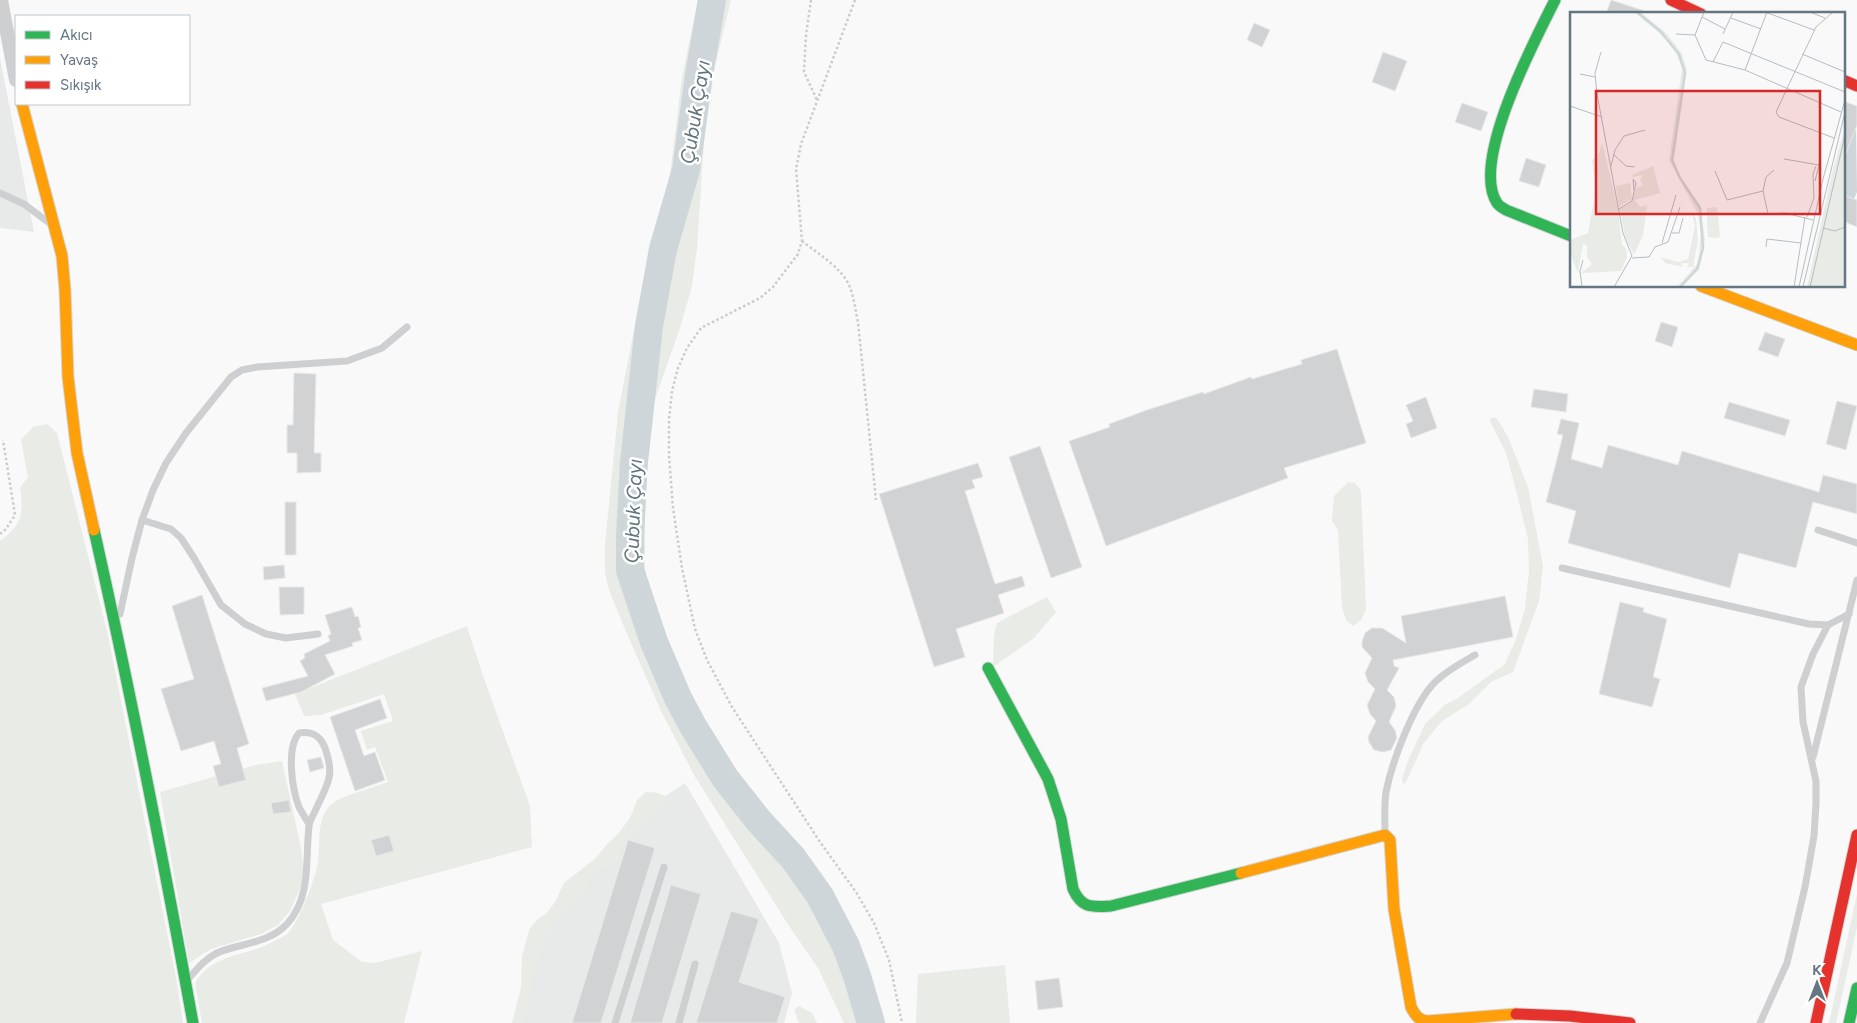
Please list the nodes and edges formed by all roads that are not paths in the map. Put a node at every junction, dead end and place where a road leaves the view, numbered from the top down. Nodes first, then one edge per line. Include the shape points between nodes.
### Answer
1 (1, 0) edge
2 (1555, 0) edge
3 (1671, 0) edge
4 (1697, 12) edge
5 (15, 75) edge
6 (1844, 80) edge
7 (1857, 86) edge
8 (22, 105) edge
9 (0, 193) edge
10 (55, 227) junction
11 (1570, 236) edge
12 (1706, 288) edge
13 (407, 327) dead end
14 (1857, 344) edge
15 (142, 520) junction
16 (1818, 530) dead end
17 (1857, 542) edge
18 (1562, 568) dead end
19 (1857, 580) edge
20 (1849, 614) junction
21 (1828, 625) junction
22 (116, 631) junction
23 (318, 634) dead end
24 (1475, 656) dead end
25 (988, 668) dead end
26 (1812, 760) junction
27 (309, 824) junction
28 (1385, 834) junction
29 (1857, 835) edge
30 (664, 868) dead end
31 (695, 964) dead end
32 (186, 982) junction
33 (1857, 988) edge
34 (193, 1023) edge
35 (615, 1023) edge
36 (678, 1023) edge
37 (1630, 1023) edge
38 (1760, 1023) edge
39 (1816, 1023) edge
40 (1849, 1023) edge

1 - 5 street
2 - 11 street via 1510,97 1493,151 1491,186 1497,203 1506,210
3 - 4 street
6 - 7 street
8 - 10 street
9 - 10 lane via 24,204
10 - 22 street via 62,256 68,378 77,453
12 - 14 street
13 - 15 lane via 382,348 347,361 258,367 242,370 231,377 166,463
15 - 22 lane
15 - 23 lane via 171,529 181,538 221,605 245,624 266,634 286,638
16 - 17 lane
18 - 21 lane via 1792,621
19 - 20 lane
20 - 21 lane
20 - 26 lane
21 - 26 lane via 1801,687
22 - 32 street
24 - 28 lane via 1448,670 1424,695 1390,777 1384,814
25 - 28 street via 1048,779 1061,818 1072,889 1083,904 1111,906
26 - 38 lane via 1816,802 1805,887 1787,963
27 - 27 lane via 330,779 331,766 322,740 306,732 298,733 291,752 295,793
27 - 32 lane via 308,869 303,893 296,911 286,924 272,936 218,953 204,961
28 - 37 street via 1390,840 1394,909 1411,1008 1415,1015 1424,1021 1434,1022 1536,1014
29 - 39 street
30 - 35 lane
31 - 36 lane
32 - 34 street
33 - 40 street

